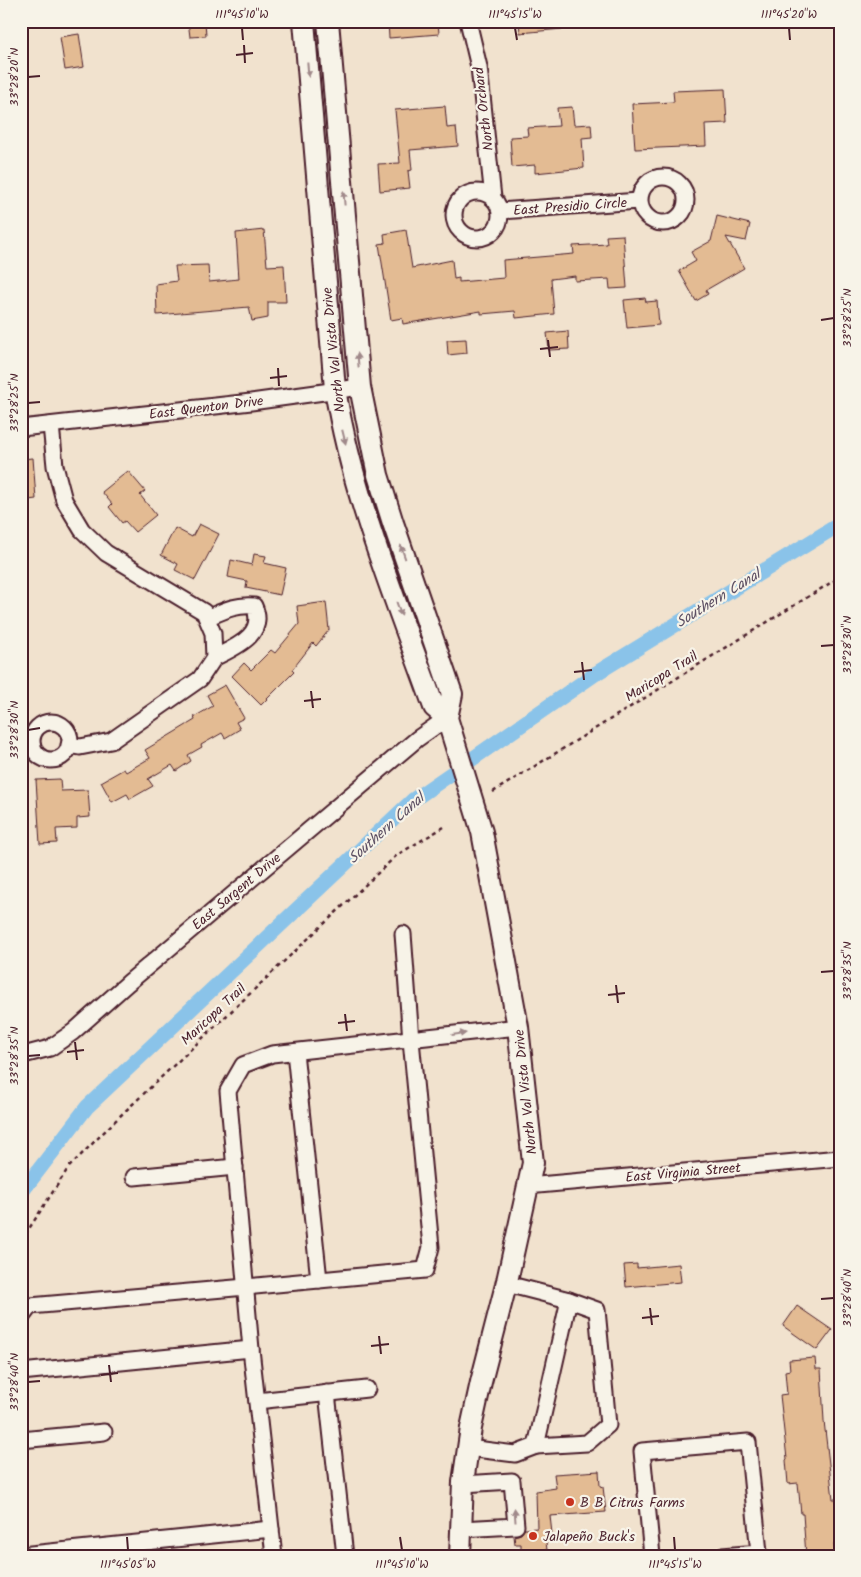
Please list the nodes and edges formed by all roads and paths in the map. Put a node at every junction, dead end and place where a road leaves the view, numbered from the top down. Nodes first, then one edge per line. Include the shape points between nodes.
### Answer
1 (304, 21) edge
2 (328, 21) edge
3 (468, 21) edge
4 (639, 201) dead end
5 (497, 204) joint
6 (360, 387) junction
7 (335, 389) junction
8 (51, 425) junction
9 (21, 428) edge
10 (840, 577) edge
11 (206, 618) junction
12 (214, 658) junction
13 (447, 718) junction
14 (69, 745) dead end
15 (493, 792) dead end
16 (444, 827) dead end
17 (403, 934) dead end
18 (518, 1027) junction
19 (410, 1040) junction
20 (295, 1052) junction
21 (21, 1054) edge
22 (840, 1158) edge
23 (235, 1167) junction
24 (134, 1177) dead end
25 (527, 1186) junction
26 (21, 1241) edge
27 (320, 1280) junction
28 (506, 1284) junction
29 (246, 1288) junction
30 (569, 1300) junction
31 (21, 1318) edge
32 (251, 1349) junction
33 (21, 1372) edge
34 (367, 1389) dead end
35 (327, 1393) junction
36 (257, 1401) junction
37 (104, 1432) dead end
38 (21, 1440) edge
39 (536, 1446) junction
40 (468, 1448) junction
41 (463, 1484) junction
42 (271, 1528) junction
43 (461, 1530) junction
44 (21, 1555) edge
45 (274, 1556) edge
46 (345, 1556) edge
47 (460, 1556) edge
48 (652, 1556) edge
49 (722, 1556) edge

1 -> 7 main road, North Val Vista Drive
6 -> 2 main road, North Val Vista Drive
3 - 5 street, North Orchard via 479,67
4 - 5 street, East Presidio Circle
6 - 7 street, East Quenton Drive
13 -> 6 main road, North Val Vista Drive via 452,694 378,475
7 - 8 street, East Quenton Drive
7 -> 13 main road, North Val Vista Drive via 354,478 370,527 434,707
8 - 9 street, East Quenton Drive
8 - 11 street via 55,466 64,500 82,530 106,553 204,612
10 - 15 path, Maricopa Trail
11 - 12 street via 213,632
11 - 12 street via 244,605 254,606 258,614 258,623 253,631 238,646
12 - 14 street via 200,679 111,741 80,747
13 - 18 main road, North Val Vista Drive via 482,832
13 - 21 street, East Sargent Drive via 416,739 73,1032 50,1048
16 - 26 path, Maricopa Trail via 397,855 119,1117 69,1167
17 - 19 street
19 -> 18 street
18 - 25 main road, North Val Vista Drive via 533,1162
19 - 20 street
19 - 27 street via 431,1247 425,1270
20 - 23 street via 272,1054 243,1065 228,1091
20 - 27 street
22 - 25 street, East Virginia Street
23 - 24 street
23 - 29 street
25 - 28 main road, North Val Vista Drive
27 - 29 street
28 - 30 street
28 - 40 main road, North Val Vista Drive
29 - 31 street via 30,1306
29 - 32 street
30 - 39 street
30 - 39 street via 597,1310 608,1425 588,1443
32 - 33 street
32 - 36 street
34 - 35 street
35 - 36 street
35 - 46 street
36 - 42 street
37 - 38 street
39 - 40 street via 515,1454
40 - 41 main road, North Val Vista Drive
41 - 43 main road, North Val Vista Drive
43 -> 41 street via 516,1526 512,1481
42 - 44 street
42 - 45 street
43 - 47 main road, North Val Vista Drive
48 - 49 street via 642,1451 748,1442 760,1553

